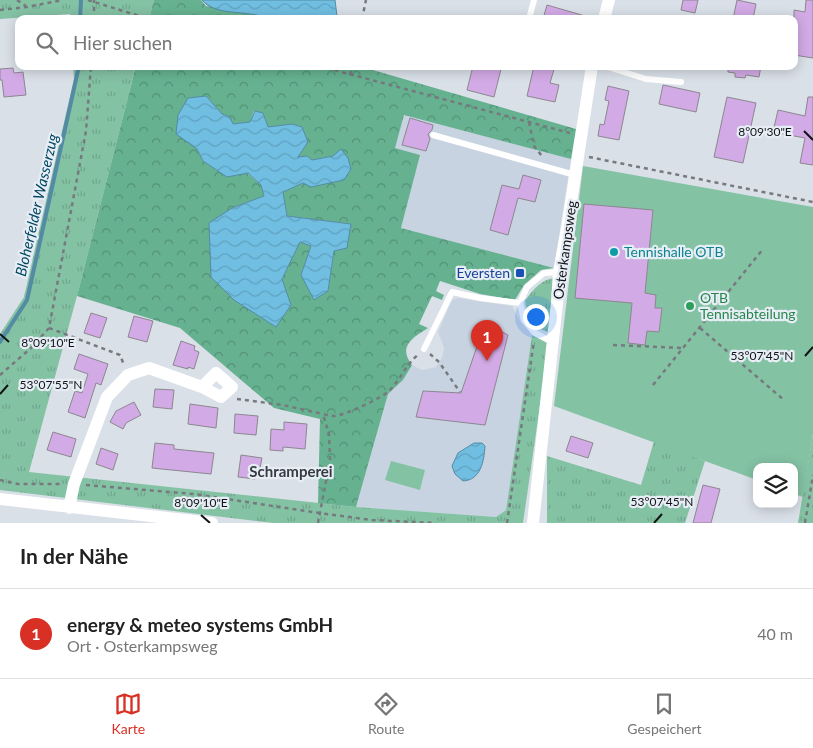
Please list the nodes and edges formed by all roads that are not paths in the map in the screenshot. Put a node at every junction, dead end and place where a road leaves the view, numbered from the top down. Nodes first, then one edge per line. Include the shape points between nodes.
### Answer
1 (534, 0) edge
2 (609, 0) edge
3 (530, 15) edge
4 (605, 15) edge
5 (591, 70) edge
6 (618, 70) edge
7 (681, 82) dead end
8 (433, 135) dead end
9 (576, 175) junction
10 (559, 272) junction
11 (520, 302) junction
12 (552, 342) junction
13 (424, 349) road end
14 (202, 387) junction
15 (0, 499) edge
16 (69, 508) junction
17 (212, 523) edge
18 (533, 523) edge

1 - 3 lane
2 - 4 street
5 - 9 street, Osterkampsweg
6 - 7 lane via 646,79
8 - 9 lane
9 - 10 street, Osterkampsweg
10 - 11 lane via 544,273 527,287
10 - 12 street, Osterkampsweg
11 - 12 lane via 524,320 535,333
11 - 13 lane via 452,292
12 - 18 street, Osterkampsweg
14 - 14 street via 221,397 232,387 216,374
14 - 16 street via 149,368 128,375 107,397 74,484
15 - 16 street
16 - 17 street

